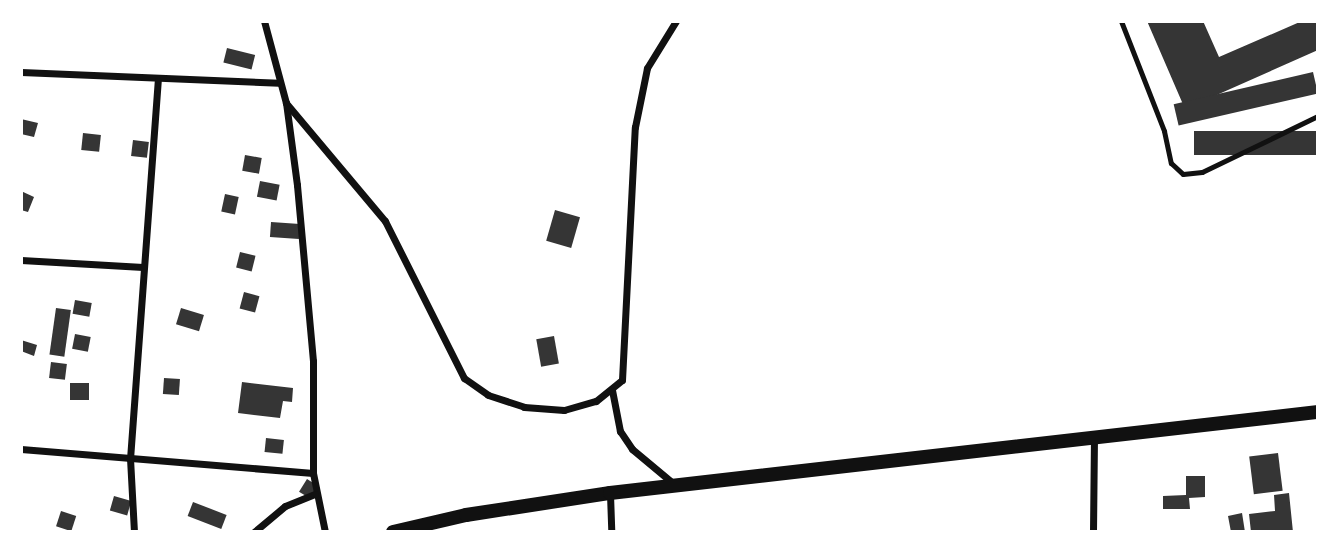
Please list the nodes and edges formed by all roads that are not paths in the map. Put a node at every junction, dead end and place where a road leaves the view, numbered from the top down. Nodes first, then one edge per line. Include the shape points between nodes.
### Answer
1 (264, 21) edge
2 (676, 21) edge
3 (1121, 21) edge
4 (21, 72) edge
5 (158, 81) junction
6 (279, 83) junction
7 (286, 103) junction
8 (1318, 116) edge
9 (21, 260) edge
10 (143, 267) junction
11 (612, 390) junction
12 (1318, 412) edge
13 (1094, 436) junction
14 (21, 449) edge
15 (130, 459) junction
16 (313, 473) junction
17 (678, 487) junction
18 (610, 493) junction
19 (315, 494) junction
20 (134, 532) edge
21 (254, 532) edge
22 (326, 532) edge
23 (393, 532) edge
24 (611, 532) edge
25 (1093, 532) edge

1 - 6 street
2 - 11 street via 647,68 635,127 626,362 622,380
3 - 8 lane via 1164,131 1171,163 1183,174 1202,173
4 - 5 street
5 - 6 street
5 - 10 street
6 - 7 street
7 - 11 street via 385,221 464,378 488,396 524,407 564,410 596,401
7 - 16 street via 313,361
9 - 10 street
10 - 15 street
11 - 17 street via 626,440
12 - 13 main road
13 - 17 main road
13 - 25 street
14 - 15 street
15 - 16 street
15 - 20 street
16 - 19 street
17 - 18 main road
18 - 23 main road via 466,515
18 - 24 street
19 - 21 street via 285,506
19 - 22 street

